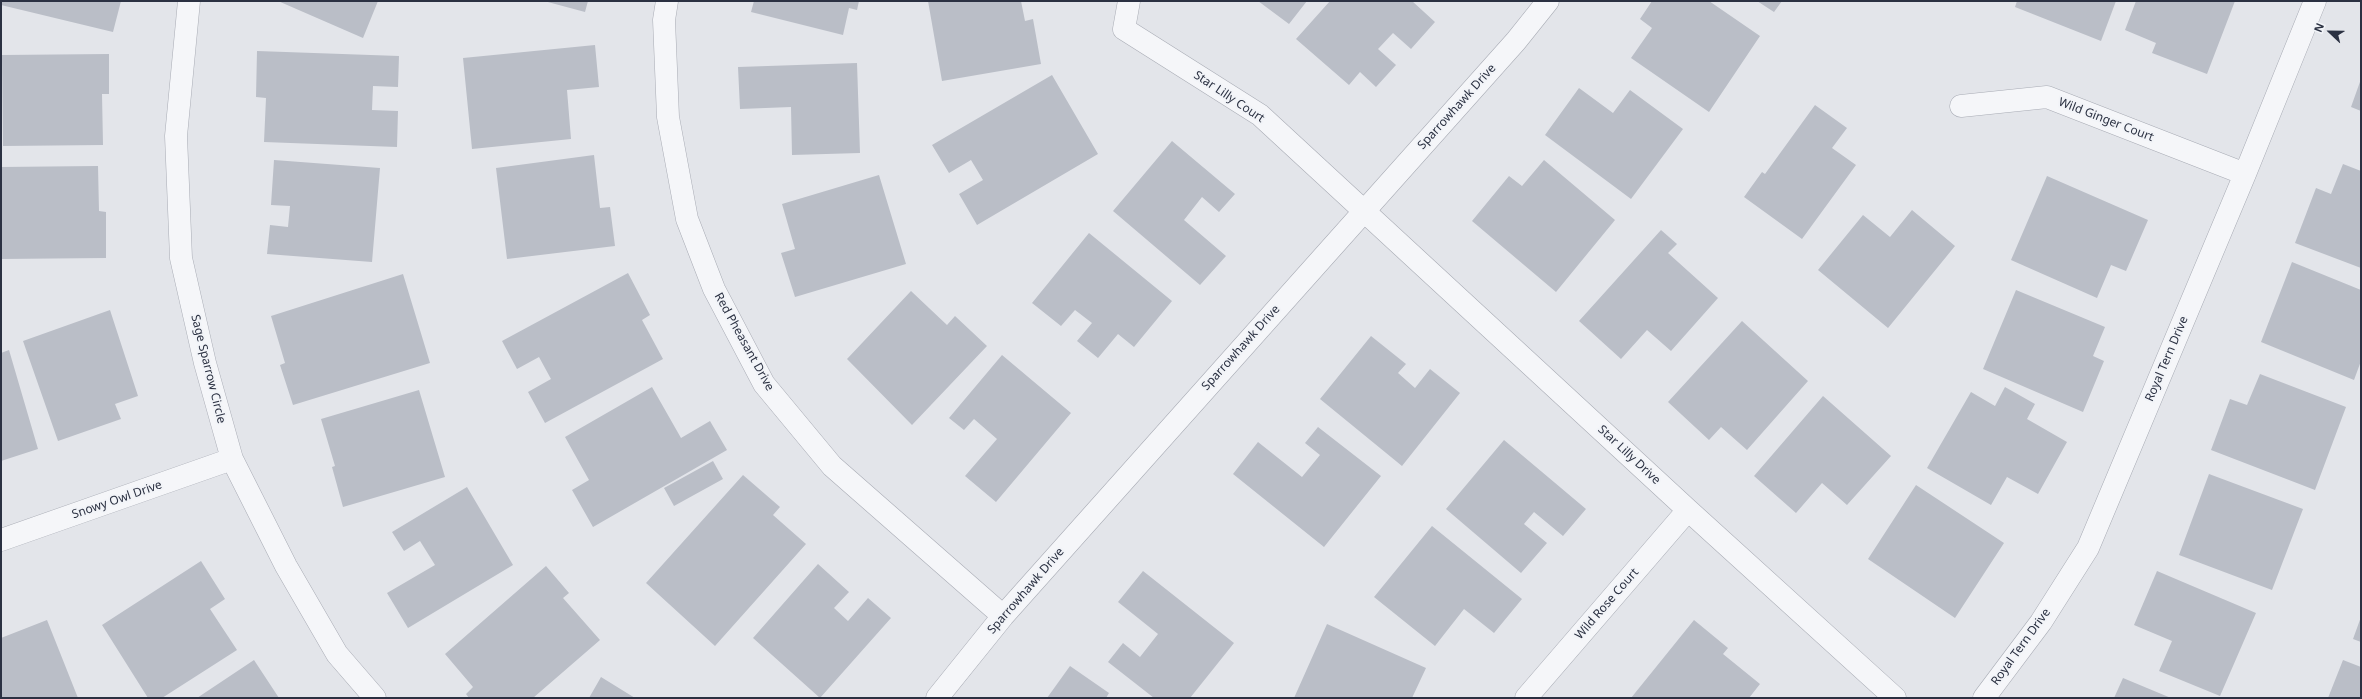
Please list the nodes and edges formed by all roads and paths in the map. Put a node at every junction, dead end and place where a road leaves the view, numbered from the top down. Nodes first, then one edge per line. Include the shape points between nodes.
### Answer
1 (189, 1) edge
2 (667, 1) edge
3 (1130, 1) edge
4 (1548, 1) edge
5 (2315, 1) edge
6 (1961, 106) dead end
7 (2245, 174) junction
8 (1364, 211) junction
9 (232, 460) junction
10 (1688, 510) junction
11 (1, 540) edge
12 (1003, 616) junction
13 (375, 698) edge
14 (937, 698) edge
15 (1526, 698) edge
16 (1895, 698) edge
17 (1984, 698) edge

1 - 9 street, Sage Sparrow Circle via 176,136 181,258 204,363
2 - 12 street, Red Pheasant Drive via 664,20 668,117 687,219 714,289 764,384 832,466
3 - 8 street, Star Lilly Court via 1124,29 1260,115
4 - 8 street, Sparrowhawk Drive via 1516,41
5 - 7 street, Royal Tern Drive
6 - 7 street, Wild Ginger Court via 2047,97
7 - 17 street, Royal Tern Drive via 2088,548 2041,622
8 - 10 street, Star Lilly Drive
8 - 12 street, Sparrowhawk Drive
9 - 11 street, Snowy Owl Drive
9 - 13 street, Sage Sparrow Circle via 286,566 337,654
10 - 15 street, Wild Rose Court
10 - 16 street, Star Lilly Drive
12 - 14 street, Sparrowhawk Drive

